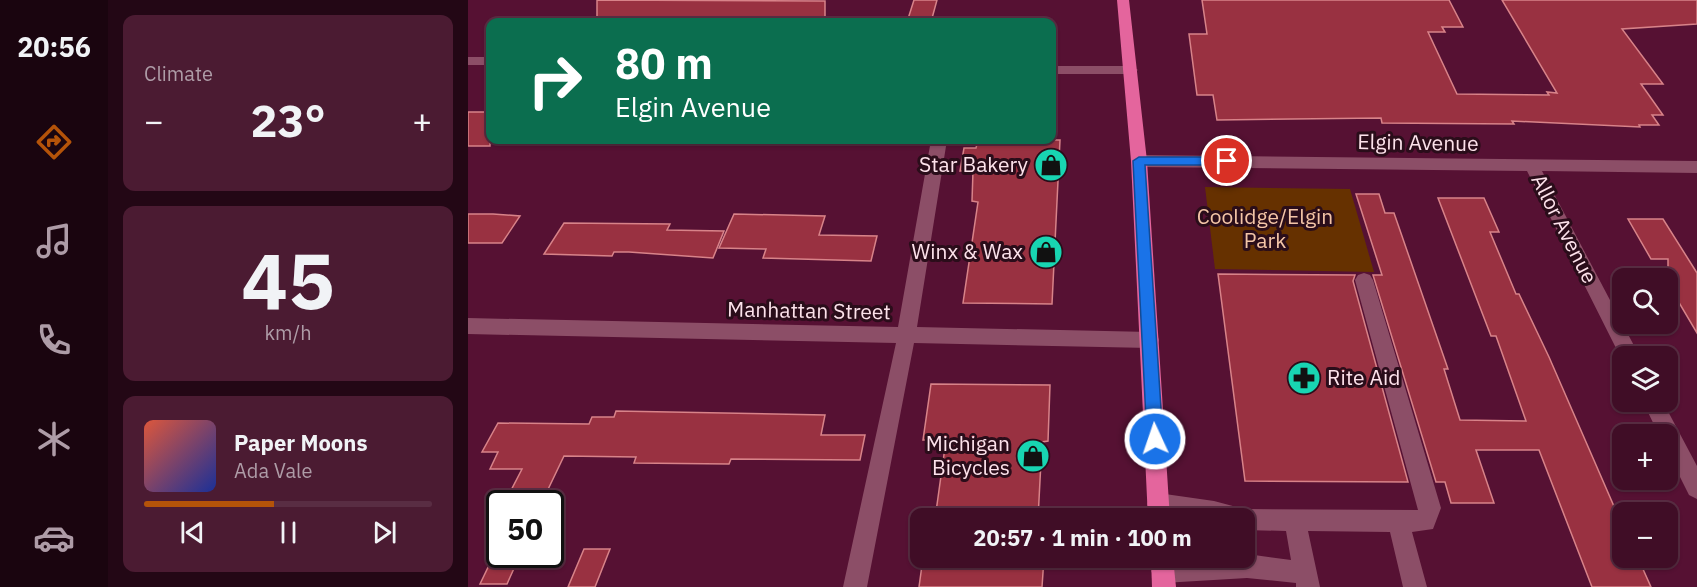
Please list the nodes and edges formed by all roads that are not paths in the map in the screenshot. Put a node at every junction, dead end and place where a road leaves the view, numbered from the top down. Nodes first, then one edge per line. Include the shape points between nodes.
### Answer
1 (1123, 0) edge
2 (468, 61) edge
3 (486, 61) edge
4 (1056, 70) edge
5 (1131, 70) junction
6 (938, 144) edge
7 (1139, 161) junction
8 (1532, 166) junction
9 (1697, 167) edge
10 (1364, 280) dead end
11 (468, 326) edge
12 (905, 335) junction
13 (1150, 340) junction
14 (1624, 346) edge
15 (1658, 412) edge
16 (1697, 488) edge
17 (1159, 508) edge
18 (1255, 519) edge
19 (1295, 521) junction
20 (1398, 521) junction
21 (1163, 572) edge
22 (1307, 580) edge
23 (855, 587) edge
24 (1415, 587) edge

1 - 5 main road
2 - 3 street
4 - 5 street
5 - 7 main road
6 - 12 street
7 - 8 street, Elgin Avenue
7 - 13 main road
8 - 9 street, Elgin Avenue
8 - 14 street, Allor Avenue
10 - 20 street via 1430,508 1425,521
11 - 12 street, Manhattan Street
12 - 13 street, Manhattan Street
12 - 23 street
13 - 17 main road
15 - 16 street
18 - 19 street
19 - 20 street
19 - 22 street
20 - 24 street
21 - 22 street via 1247,566

